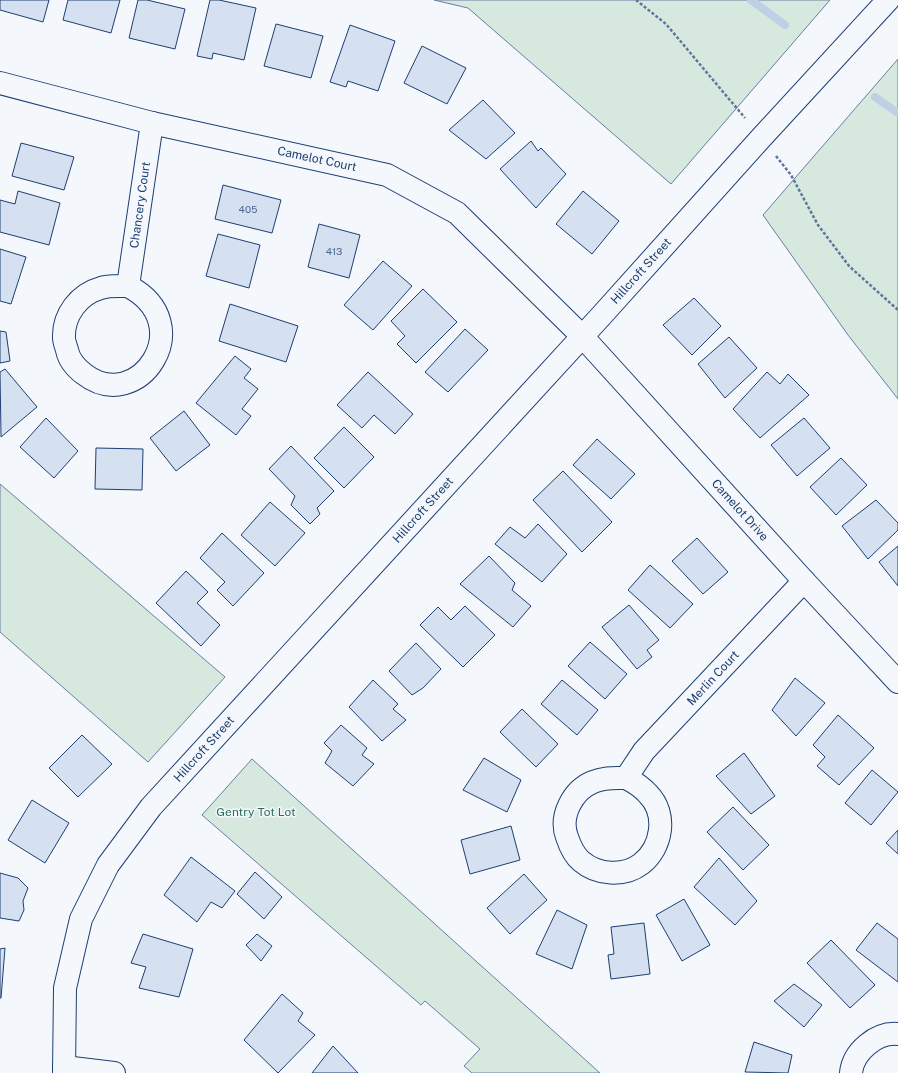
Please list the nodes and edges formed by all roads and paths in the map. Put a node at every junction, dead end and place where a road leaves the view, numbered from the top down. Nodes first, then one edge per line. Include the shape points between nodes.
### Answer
1 (636, 0) edge
2 (888, 0) edge
3 (0, 82) edge
4 (738, 110) dead end
5 (152, 123) junction
6 (783, 165) dead end
7 (128, 286) junction
8 (898, 310) edge
9 (582, 336) junction
10 (804, 581) junction
11 (898, 682) edge
12 (626, 778) junction
13 (898, 1034) edge
14 (64, 1070) edge
15 (114, 1073) edge
16 (851, 1073) edge

1 - 4 path via 666,24
2 - 9 street, Hillcroft Street
3 - 5 street, Camelot Court
5 - 7 street, Chancery Court
5 - 9 street, Camelot Court via 387,175 457,213
6 - 8 path via 818,225 849,266
7 - 7 street via 148,301 157,313 162,328 161,344 156,358 147,371 134,380 104,384 89,378 76,368 68,354 64,338 66,321 74,306 86,294 101,288
9 - 10 street, Camelot Drive
9 - 14 street, Hillcroft Street via 151,808 108,865 81,919 65,988
10 - 11 street, Camelot Drive
10 - 12 street, Merlin Court via 644,751
12 - 12 street via 649,794 658,808 661,823 658,839 651,853 640,864 625,871 610,873 594,869 581,861 571,848 565,818 570,803 580,790 593,782 608,778
13 - 16 street via 880,1037 867,1044 857,1055
14 - 15 street

